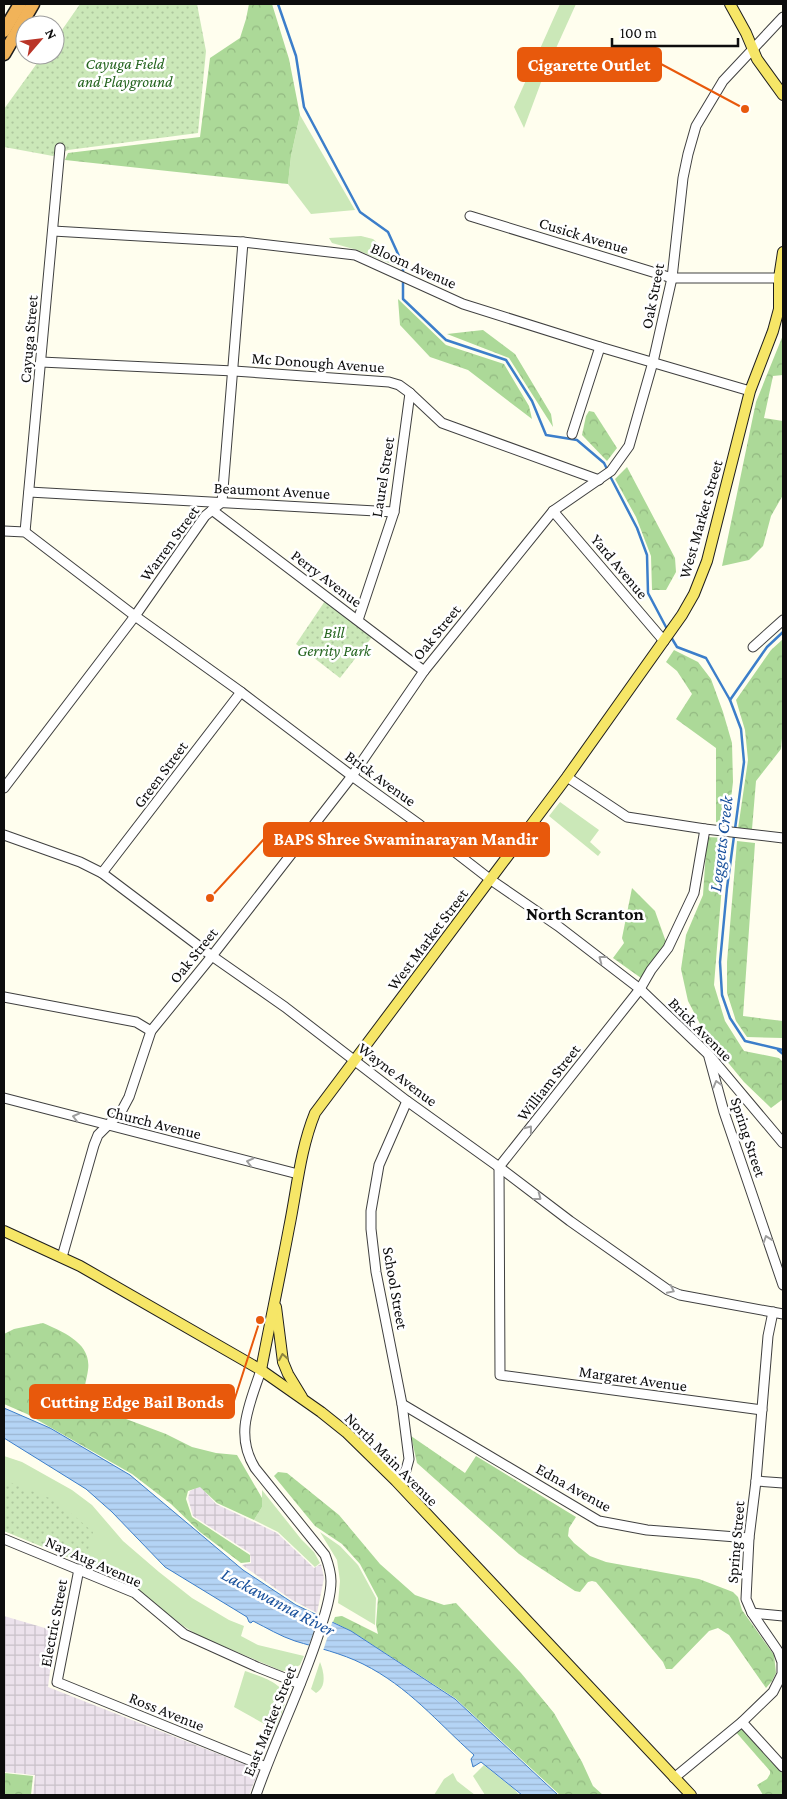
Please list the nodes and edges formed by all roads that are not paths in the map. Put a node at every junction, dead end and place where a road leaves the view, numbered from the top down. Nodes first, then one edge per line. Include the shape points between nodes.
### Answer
1 (20, 4) edge
2 (33, 4) edge
3 (730, 4) edge
4 (783, 17) edge
5 (4, 32) edge
6 (753, 49) junction
7 (4, 54) edge
8 (783, 95) edge
9 (60, 148) dead end
10 (470, 216) dead end
11 (53, 231) junction
12 (243, 242) junction
13 (783, 252) edge
14 (672, 278) junction
15 (779, 278) junction
16 (600, 347) junction
17 (41, 362) junction
18 (653, 362) junction
19 (234, 371) junction
20 (750, 391) junction
21 (410, 394) junction
22 (572, 434) dead end
23 (599, 480) junction
24 (29, 492) junction
25 (222, 502) junction
26 (212, 510) junction
27 (553, 511) junction
28 (394, 512) junction
29 (4, 531) edge
30 (25, 532) junction
31 (135, 616) junction
32 (358, 620) junction
33 (783, 620) edge
34 (664, 641) junction
35 (753, 647) dead end
36 (424, 671) junction
37 (241, 692) junction
38 (352, 776) junction
39 (567, 777) junction
40 (4, 788) edge
41 (705, 829) junction
42 (4, 835) edge
43 (783, 838) edge
44 (102, 873) junction
45 (491, 880) junction
46 (212, 956) junction
47 (640, 989) junction
48 (4, 998) edge
49 (151, 1032) junction
50 (709, 1055) junction
51 (354, 1060) junction
52 (4, 1098) edge
53 (407, 1101) junction
54 (108, 1125) junction
55 (783, 1143) edge
56 (499, 1167) junction
57 (298, 1174) junction
58 (4, 1231) edge
59 (62, 1257) junction
60 (783, 1285) edge
61 (275, 1298) junction
62 (773, 1312) junction
63 (783, 1314) edge
64 (261, 1370) junction
65 (304, 1400) junction
66 (402, 1404) junction
67 (762, 1410) junction
68 (756, 1481) junction
69 (396, 1482) junction
70 (783, 1483) edge
71 (749, 1538) junction
72 (4, 1539) edge
73 (78, 1569) junction
74 (752, 1612) junction
75 (783, 1616) edge
76 (311, 1658) joint
77 (57, 1682) joint
78 (300, 1684) junction
79 (742, 1722) junction
80 (266, 1767) junction
81 (783, 1767) edge
82 (674, 1778) junction
83 (256, 1795) edge
84 (691, 1795) edge

1 - 5 highway
2 - 7 highway
3 - 6 main road
4 - 6 street, Oak Street
6 - 8 main road
6 - 14 street, Oak Street via 723,82 696,126 683,178
9 - 11 street, Cayuga Street
10 - 14 street, Cusick Avenue
11 - 12 street, Bloom Avenue
11 - 17 street, Cayuga Street
12 - 16 street, Bloom Avenue via 355,255 463,304
12 - 19 street, Warren Street
13 - 15 main road, West Market Street
14 - 15 street, Cusick Avenue
14 - 18 street, Oak Street
15 - 20 main road, West Market Street via 779,309
16 - 18 street, Bloom Avenue
16 - 22 street
17 - 19 street, Mc Donough Avenue
17 - 24 street, Cayuga Street
18 - 20 street, Bloom Avenue
18 - 23 street, Oak Street via 629,446 611,471
19 - 21 street, Mc Donough Avenue via 390,382
19 - 25 street, Warren Street
20 - 34 main road, West Market Street via 707,561 694,594
21 - 23 street, Mc Donough Avenue via 442,423
21 - 28 street, Laurel Street
23 - 27 street, Oak Street
24 - 25 street, Beaumont Avenue
24 - 30 street, Cayuga Street
25 - 26 street, Warren Street
25 - 28 street, Beaumont Avenue
26 - 31 street, Warren Street
26 - 32 street, Perry Avenue
27 - 34 street, Yard Avenue
27 - 36 street, Oak Street
28 - 32 street, Laurel Street
29 - 30 street
30 - 31 street, Brick Avenue
31 - 37 street, Brick Avenue
31 - 40 street, Warren Street
32 - 36 street, Perry Avenue
33 - 35 street
34 - 39 main road, West Market Street
36 - 38 street, Oak Street
37 - 38 street, Brick Avenue
37 - 44 street, Green Street
38 - 45 street, Brick Avenue
38 - 46 street, Oak Street
39 - 41 street via 627,818
39 - 45 main road, West Market Street
41 - 43 street
41 - 47 street, William Street via 694,893 668,948
42 - 44 street, Wayne Avenue
44 - 46 street, Wayne Avenue
47 -> 45 street, Brick Avenue
45 - 51 main road, West Market Street
46 - 49 street, Oak Street
46 - 51 street, Wayne Avenue
47 - 50 street, Brick Avenue
56 -> 47 street, William Street
48 - 49 street via 136,1022
49 - 54 street, Oak Street via 129,1097 121,1112
50 - 55 street, Brick Avenue
60 -> 50 street, Spring Street via 724,1112
51 - 53 street, Wayne Avenue
51 - 57 main road, West Market Street via 314,1113
54 -> 52 street, Church Avenue
53 - 56 street, Wayne Avenue
53 - 66 street, School Street via 379,1164 371,1211 376,1272
57 -> 54 street, Church Avenue
54 - 59 street, Oak Street via 94,1146
56 -> 62 street, Wayne Avenue via 668,1290
56 - 67 street, Margaret Avenue via 500,1375
57 - 61 main road, West Market Street
58 - 59 main road, North Main Avenue
59 - 64 main road, North Main Avenue
61 - 64 main road, West Market Street
65 -> 61 main road via 283,1362
62 - 63 street, Wayne Avenue
62 - 67 street, Spring Street
64 - 65 main road, North Main Avenue
64 - 76 street, West Market Street via 244,1422 248,1457 325,1555 330,1568 326,1610
65 - 69 main road, North Main Avenue via 346,1432
66 - 69 street, School Street via 409,1459 406,1470
66 - 71 street, Edna Avenue via 598,1521 647,1530
67 - 68 street, Spring Street
68 - 70 street
68 - 71 street, Spring Street
69 - 82 main road, North Main Avenue
71 - 74 street, Spring Street via 746,1598
72 - 73 street, Nay Aug Avenue
73 - 77 street, Electric Street
73 - 78 street, Nay Aug Avenue via 135,1593 184,1634
74 - 75 street
74 - 79 street, Spring Street via 778,1651 782,1674 773,1692
76 - 78 street, East Market Street
77 - 80 street, Ross Avenue
78 - 80 street, East Market Street
79 - 81 street
79 - 82 street, Spring Street
80 - 83 street, East Market Street
82 - 84 main road, North Main Avenue

